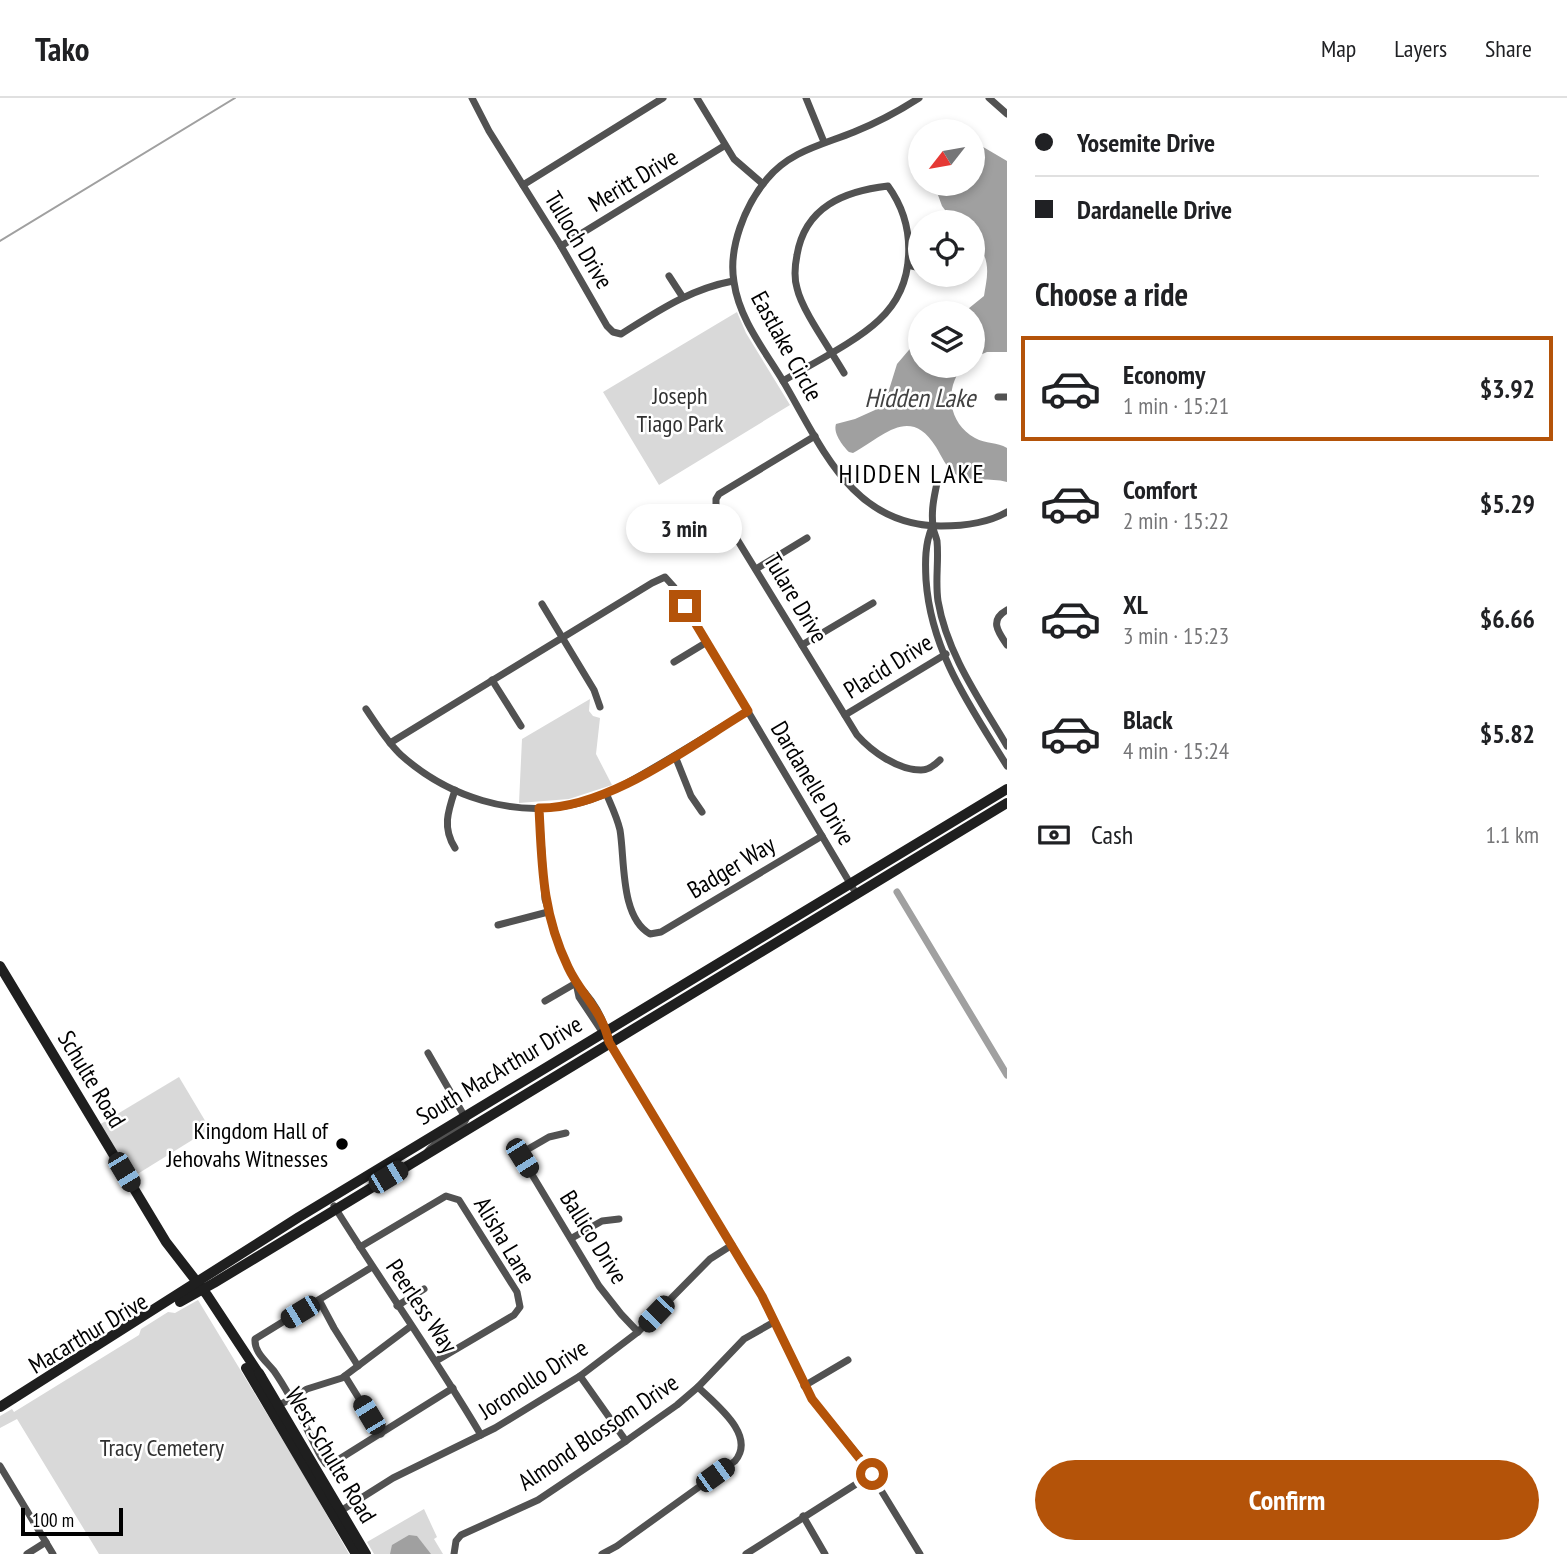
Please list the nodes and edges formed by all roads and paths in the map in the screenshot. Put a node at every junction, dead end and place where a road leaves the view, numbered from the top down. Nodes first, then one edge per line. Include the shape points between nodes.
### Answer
1 (472, 98) edge
2 (663, 98) edge
3 (697, 98) edge
4 (806, 98) edge
5 (919, 98) edge
6 (989, 98) edge
7 (909, 101) edge
8 (1007, 114) edge
9 (824, 142) junction
10 (724, 146) junction
11 (763, 184) junction
12 (523, 185) junction
13 (908, 240) edge
14 (561, 246) junction
15 (908, 265) edge
16 (670, 276) dead end
17 (733, 281) junction
18 (682, 296) junction
19 (832, 351) junction
20 (844, 373) dead end
21 (783, 381) junction
22 (815, 436) junction
23 (937, 483) dead end
24 (1006, 514) edge
25 (933, 526) junction
26 (807, 538) dead end
27 (755, 569) junction
28 (873, 603) dead end
29 (542, 604) dead end
30 (1007, 610) edge
31 (562, 638) junction
32 (707, 642) junction
33 (802, 645) junction
34 (1007, 645) edge
35 (952, 649) junction
36 (943, 656) junction
37 (674, 662) dead end
38 (492, 680) junction
39 (600, 707) dead end
40 (366, 709) dead end
41 (748, 711) junction
42 (845, 715) junction
43 (521, 726) dead end
44 (390, 743) junction
45 (1007, 746) edge
46 (675, 756) junction
47 (940, 760) dead end
48 (1007, 766) edge
49 (1007, 789) edge
50 (455, 790) junction
51 (606, 793) junction
52 (1007, 803) edge
53 (539, 808) junction
54 (702, 812) dead end
55 (822, 835) junction
56 (455, 848) dead end
57 (851, 884) junction
58 (857, 895) junction
59 (548, 912) junction
60 (498, 925) dead end
61 (0, 965) edge
62 (576, 983) junction
63 (545, 1001) dead end
64 (604, 1032) junction
65 (609, 1042) junction
66 (428, 1053) dead end
67 (466, 1115) junction
68 (566, 1133) dead end
69 (426, 1154) junction
70 (329, 1198) junction
71 (336, 1209) junction
72 (619, 1219) dead end
73 (572, 1238) junction
74 (732, 1245) junction
75 (360, 1247) junction
76 (247, 1251) junction
77 (181, 1265) junction
78 (372, 1267) junction
79 (226, 1276) junction
80 (199, 1288) junction
81 (424, 1289) dead end
82 (319, 1300) junction
83 (397, 1306) junction
84 (774, 1322) junction
85 (411, 1326) junction
86 (638, 1332) junction
87 (848, 1360) dead end
88 (436, 1361) junction
89 (358, 1366) junction
90 (345, 1376) junction
91 (580, 1376) junction
92 (261, 1377) junction
93 (804, 1386) junction
94 (698, 1387) junction
95 (453, 1388) junction
96 (290, 1399) junction
97 (278, 1406) junction
98 (0, 1409) edge
99 (381, 1434) junction
100 (481, 1435) junction
101 (626, 1441) junction
102 (300, 1456) joint
103 (1, 1472) edge
104 (872, 1474) junction
105 (337, 1513) junction
106 (803, 1517) junction
107 (46, 1542) junction
108 (617, 1546) junction
109 (27, 1554) edge
110 (53, 1554) edge
111 (356, 1554) edge
112 (366, 1554) edge
113 (454, 1554) edge
114 (602, 1554) edge
115 (622, 1554) edge
116 (746, 1554) edge
117 (825, 1554) edge
118 (920, 1554) edge

1 - 12 street, Tulloch Drive
2 - 12 street
3 - 10 street
4 - 9 street
5 - 7 street, Eastlake Circle
6 - 8 street
7 - 9 street, Eastlake Circle via 852,133
9 - 11 street, Eastlake Circle via 796,154
10 - 11 street
10 - 14 street, Meritt Drive
11 - 17 street, Eastlake Circle via 742,224
12 - 14 street, Tulloch Drive
13 - 19 street via 907,227 888,186 830,202 805,229 796,260 797,288
14 - 18 street, Tulloch Drive via 614,332 621,334
15 - 19 street via 897,298 886,313
16 - 18 street
17 - 18 street
17 - 21 street, Eastlake Circle via 747,320
19 - 20 street
19 - 21 street
21 - 22 street, Eastlake Circle
22 - 25 street, Eastlake Circle via 838,473 868,504 895,519
22 - 27 street, Tulare Drive via 716,499
23 - 25 street
24 - 25 street, Eastlake Circle
25 - 35 street via 938,598
25 - 36 street via 926,541 928,600
26 - 27 street
27 - 33 street, Tulare Drive
28 - 33 street
29 - 31 street
30 - 34 street via 995,622
31 - 32 street, Dardanelle Drive via 665,577
31 - 38 street
31 - 39 street
32 - 37 street
32 - 41 street, Dardanelle Drive
33 - 42 street, Tulare Drive
35 - 36 street, Placid Drive
35 - 45 street
36 - 42 street, Placid Drive
36 - 48 street
38 - 43 street
38 - 44 street
40 - 44 street
41 - 46 street
41 - 55 street, Dardanelle Drive
42 - 47 street, Tulare Drive via 867,746 895,763 922,771
44 - 50 street via 428,777
46 - 51 street
46 - 54 street
49 - 57 main road, South MacArthur Drive
50 - 53 street via 477,801
50 - 56 street via 446,824
51 - 53 street via 576,804
51 - 55 street, Badger Way via 620,829 630,905 646,932 654,935
52 - 58 main road, South MacArthur Drive
53 - 59 street
55 - 57 street, Dardanelle Drive
57 - 58 street, Dardanelle Drive
57 - 64 main road, South MacArthur Drive
58 - 65 main road, South MacArthur Drive
59 - 60 street
59 - 62 street
61 - 77 main road, Schulte Road
62 - 63 street
62 - 64 street via 586,993
64 - 65 street
64 - 67 main road, South MacArthur Drive
65 - 69 main road, South MacArthur Drive
65 - 74 street
66 - 67 street
67 - 69 street via 464,1124
67 - 70 main road, South MacArthur Drive
68 - 73 street, Ballico Drive via 549,1137 523,1152 522,1158
69 - 71 main road, South MacArthur Drive
70 - 71 street, Peerless Way
70 - 76 main road, South MacArthur Drive
71 - 75 street, Peerless Way
71 - 79 main road, South MacArthur Drive
72 - 73 street via 602,1221
73 - 86 street, Ballico Drive via 599,1286
74 - 84 street
74 - 86 street, Joronollo Drive via 710,1259
75 - 78 street, Peerless Way
75 - 88 street, Alisha Lane via 446,1196 459,1200 517,1292 520,1307
76 - 77 main road via 233,1254 205,1272
76 - 80 main road, South MacArthur Drive
77 - 80 main road, Schulte Road
78 - 82 street
78 - 83 street, Peerless Way
79 - 80 main road, South MacArthur Drive
79 - 92 main road via 217,1287 216,1301
80 - 92 main road, Schulte Road
80 - 98 main road, Macarthur Drive
80 - 102 main road, Schulte Road
81 - 83 street
82 - 89 street
82 - 96 street via 255,1339
83 - 85 street, Peerless Way
84 - 93 street
84 - 94 street, Almond Blossom Drive via 744,1339
85 - 88 street, Peerless Way
85 - 89 street
86 - 91 street, Joronollo Drive
87 - 93 street
88 - 95 street, Peerless Way
89 - 90 street
90 - 96 street
90 - 99 street
91 - 100 street, Joronollo Drive
91 - 101 street
92 - 97 main road, West Schulte Road
93 - 104 street
94 - 101 street, Almond Blossom Drive
94 - 108 street via 730,1420 742,1448 735,1461
95 - 99 street
95 - 100 street, Peerless Way
96 - 97 street
96 - 99 street via 326,1464
97 - 105 main road, West Schulte Road
100 - 105 street, Joronollo Drive via 393,1478
101 - 113 street, Almond Blossom Drive via 538,1500 466,1533 456,1541
102 - 105 main road, West Schulte Road
103 - 107 street
104 - 106 street
104 - 118 street
105 - 111 main road, West Schulte Road
105 - 112 main road, West Schulte Road
106 - 116 street
106 - 117 street
107 - 109 street
107 - 110 street
108 - 114 street
108 - 115 street

